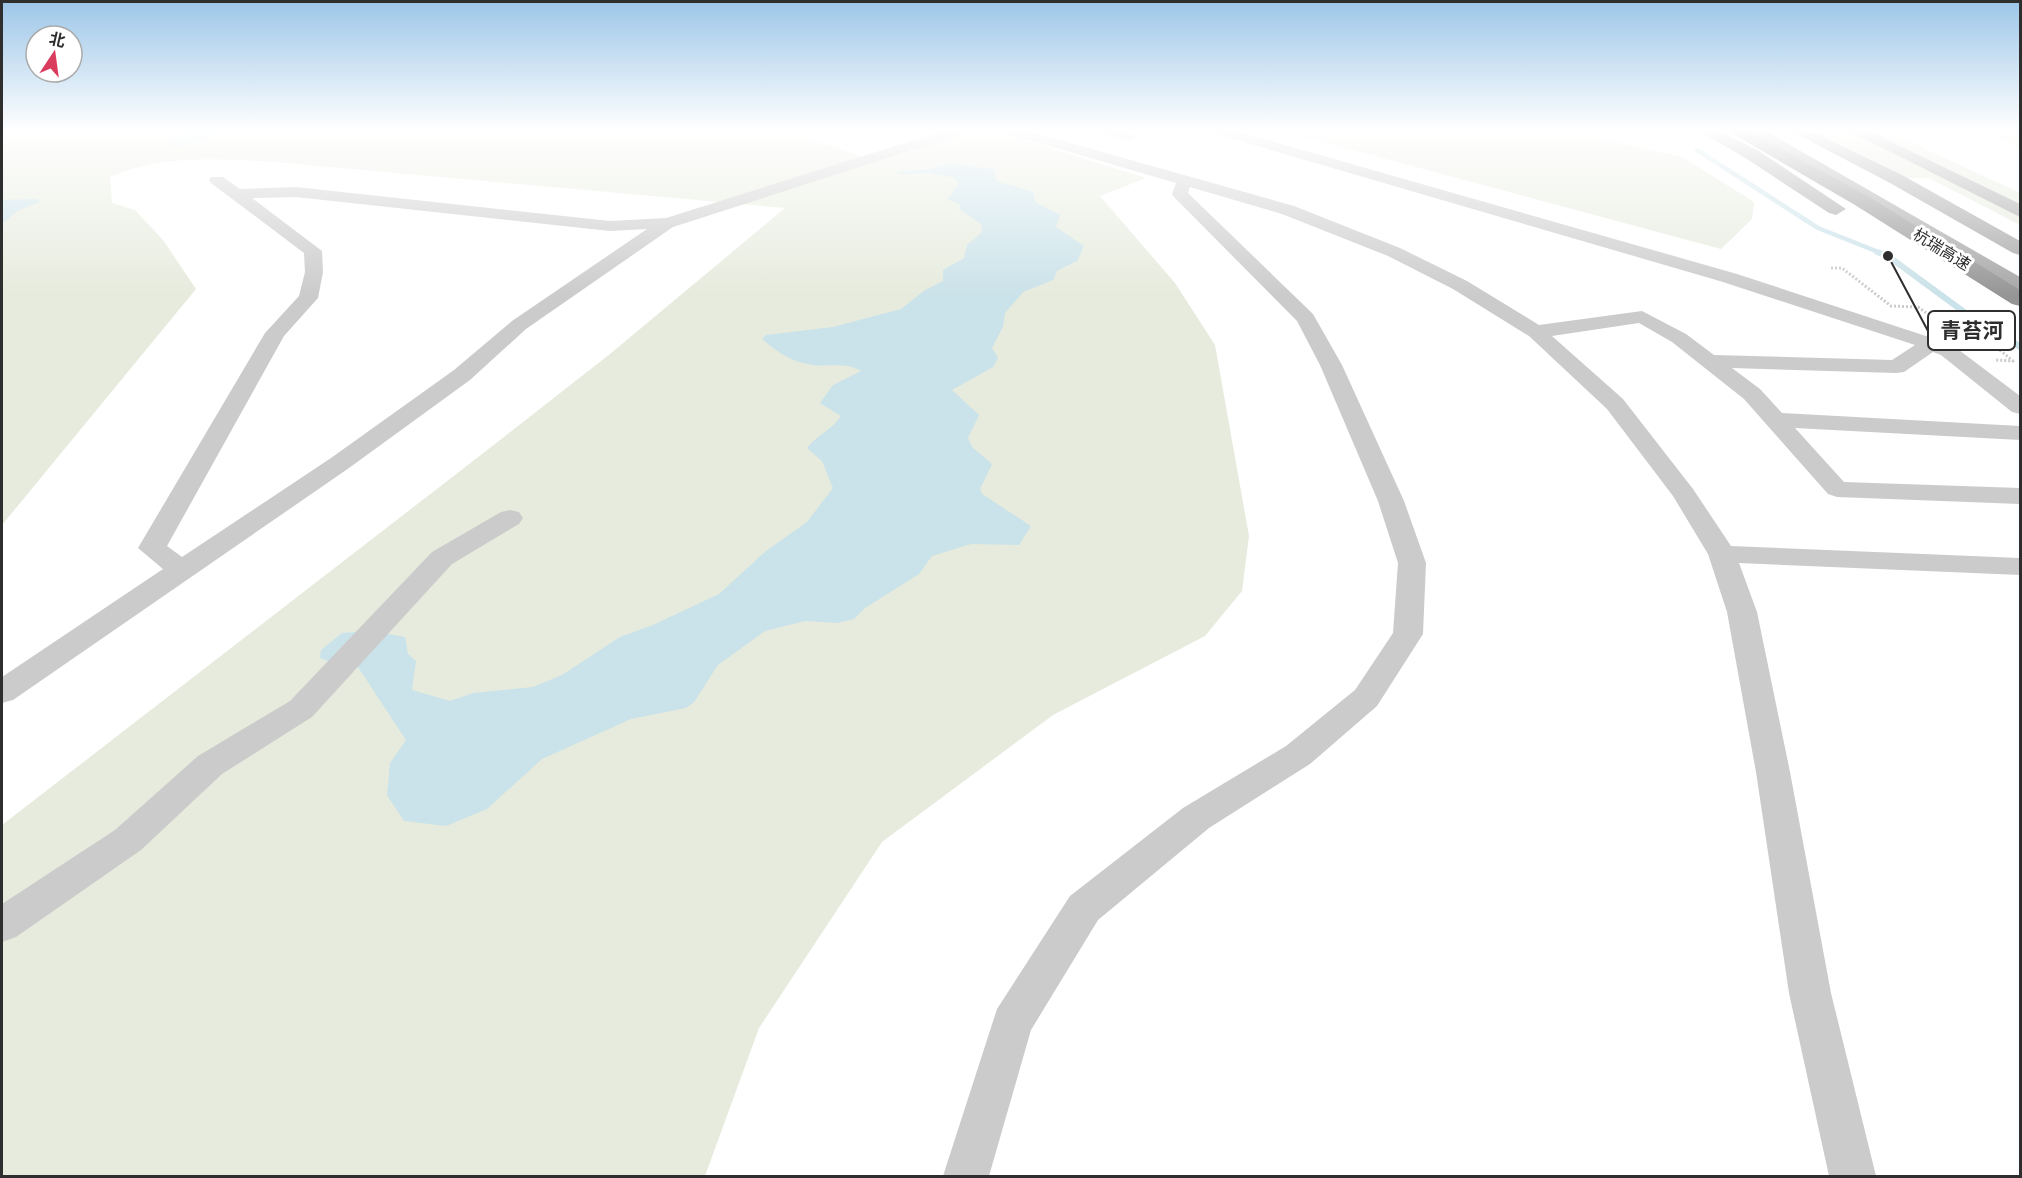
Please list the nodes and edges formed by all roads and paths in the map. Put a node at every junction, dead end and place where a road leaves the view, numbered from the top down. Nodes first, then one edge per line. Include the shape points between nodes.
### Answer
1 (225, 186) edge
2 (775, 186) edge
3 (1183, 186) edge
4 (1199, 186) edge
5 (1411, 186) edge
6 (1801, 186) edge
7 (1834, 186) edge
8 (1851, 186) edge
9 (1869, 186) edge
10 (1908, 186) edge
11 (1941, 186) edge
12 (1969, 186) edge
13 (236, 194) junction
14 (1836, 209) joint
15 (2020, 211) edge
16 (667, 223) junction
17 (2020, 232) edge
18 (2020, 249) edge
19 (2020, 273) edge
20 (2020, 286) edge
21 (2020, 299) edge
22 (2003, 313) dead end
23 (1536, 332) junction
24 (1931, 344) junction
25 (1709, 361) junction
26 (2020, 407) edge
27 (1774, 420) junction
28 (2020, 433) edge
29 (2020, 496) edge
30 (510, 518) dead end
31 (1722, 554) junction
32 (2020, 566) edge
33 (182, 570) junction
34 (2, 692) edge
35 (2, 926) edge
36 (966, 1176) edge
37 (1853, 1176) edge

1 - 13 street
2 - 16 street
3 - 36 street via 1180,194 1306,318 1331,364 1412,563 1408,634 1366,698 1298,755 1196,818 1084,908 1012,1023
4 - 23 street via 1288,210 1394,252 1460,285
5 - 24 street via 1730,278
6 - 14 main road
7 - 21 highway, 杭瑞高速
8 - 20 main road
9 - 19 highway, 杭瑞高速
10 - 18 main road
11 - 17 main road
12 - 15 main road
13 - 16 street via 296,192 610,226
13 - 33 street via 313,250 314,272 308,298 275,333 152,548
14 - 22 highway via 1924,260
16 - 33 street via 519,325 462,375 358,450
23 - 25 street via 1642,317
23 - 31 street via 1615,404 1684,494
24 - 25 street via 1896,367
24 - 26 street via 1948,351
25 - 27 street via 1752,394
27 - 28 street
27 - 29 street via 1837,489
30 - 35 street via 442,558 301,709 210,765 128,840
31 - 32 street
31 - 37 street via 1742,612 1810,993
33 - 34 street

